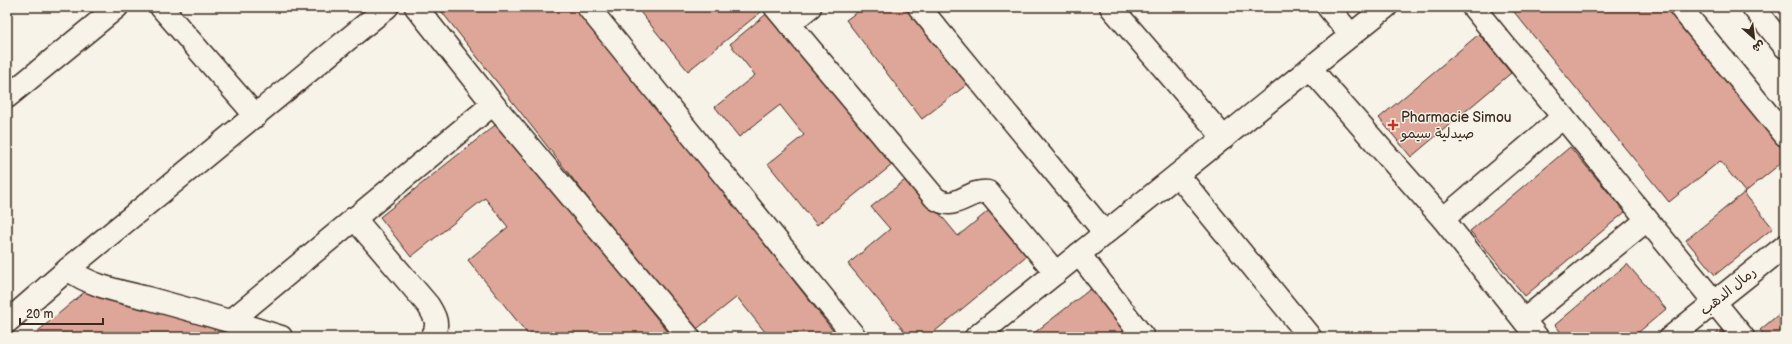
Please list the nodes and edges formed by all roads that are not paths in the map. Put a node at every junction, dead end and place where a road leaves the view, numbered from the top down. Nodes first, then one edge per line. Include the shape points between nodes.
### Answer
1 (117, 7) edge
2 (162, 7) edge
3 (387, 7) edge
4 (416, 7) edge
5 (588, 7) edge
6 (775, 7) edge
7 (810, 7) edge
8 (919, 7) edge
9 (1111, 7) edge
10 (1328, 7) edge
11 (1386, 7) edge
12 (1473, 7) edge
13 (1680, 7) edge
14 (1753, 7) edge
15 (789, 24) junction
16 (1351, 36) junction
17 (1785, 47) edge
18 (1310, 68) junction
19 (7, 97) edge
20 (493, 104) junction
21 (256, 116) junction
22 (1563, 118) junction
23 (1785, 135) edge
24 (1224, 138) junction
25 (1178, 175) junction
26 (354, 218) junction
27 (1443, 219) junction
28 (1647, 220) junction
29 (1105, 233) junction
30 (1785, 246) edge
31 (1079, 254) junction
32 (68, 270) junction
33 (1056, 273) junction
34 (1714, 302) junction
35 (231, 321) junction
36 (7, 322) edge
37 (1531, 328) edge
38 (281, 337) edge
39 (432, 337) edge
40 (689, 337) edge
41 (855, 337) edge
42 (976, 337) edge
43 (1142, 337) edge
44 (1310, 337) edge
45 (1671, 337) edge
46 (1743, 337) edge

1 - 19 street
2 - 21 street
3 - 21 street
4 - 20 street
5 - 41 street
6 - 15 street
7 - 15 street
8 - 29 street
9 - 24 street
10 - 16 street
11 - 16 street
12 - 22 street
13 - 23 street
14 - 17 street
15 - 33 street via 935,198 941,203 948,204 981,192 988,192
16 - 18 street
18 - 24 street
18 - 27 street
20 - 26 street
20 - 40 street
21 - 32 street
22 - 27 street
22 - 28 street
24 - 25 street
25 - 29 street
25 - 44 street
26 - 35 street
26 - 39 street via 428,305 436,319 436,332
27 - 37 street
28 - 34 street
28 - 37 street
29 - 31 street
30 - 34 street, رمال الدهب
31 - 33 street
31 - 43 street
32 - 35 street via 86,280
32 - 36 street
33 - 42 street
34 - 45 street, رمال الدهب
34 - 46 street
35 - 38 street

